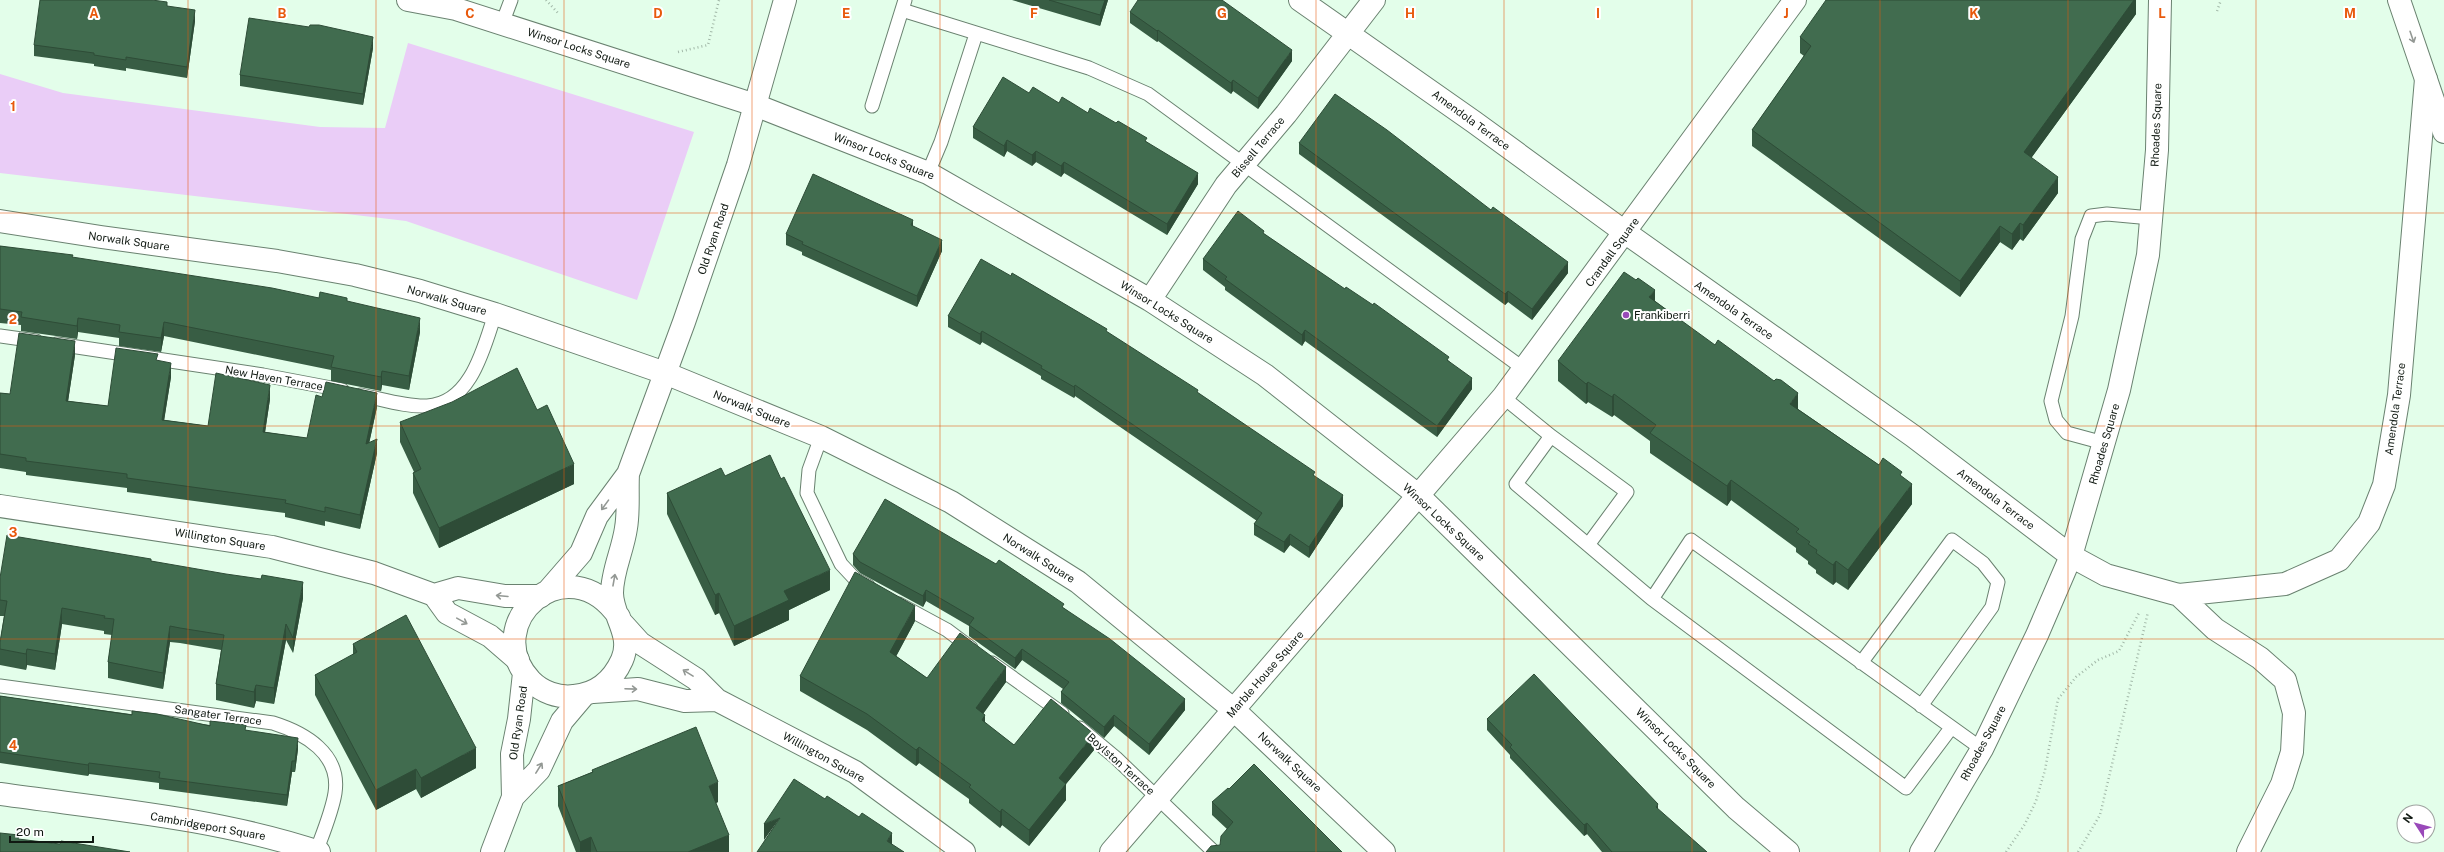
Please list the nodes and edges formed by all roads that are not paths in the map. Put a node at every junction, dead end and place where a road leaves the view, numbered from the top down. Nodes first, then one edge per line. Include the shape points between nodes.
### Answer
1 (408, 0) edge
2 (511, 0) edge
3 (785, 0) edge
4 (1300, 0) edge
5 (1374, 0) edge
6 (1795, 0) edge
7 (2160, 0) edge
8 (2399, 0) edge
9 (904, 5) edge
10 (502, 24) junction
11 (976, 34) junction
12 (1349, 34) junction
13 (2426, 79) junction
14 (755, 105) junction
15 (872, 106) dead end
16 (2444, 132) edge
17 (1245, 163) junction
18 (928, 172) junction
19 (2151, 218) junction
20 (0, 221) edge
21 (1626, 233) junction
22 (1150, 300) junction
23 (495, 314) junction
24 (0, 336) edge
25 (1524, 369) junction
26 (665, 373) junction
27 (1503, 397) junction
28 (1551, 436) junction
29 (821, 437) junction
30 (2104, 443) junction
31 (628, 474) junction
32 (1419, 496) junction
33 (0, 506) edge
34 (1588, 545) junction
35 (2071, 556) junction
36 (545, 593) junction
37 (434, 595) junction
38 (2179, 595) junction
39 (1652, 599) junction
40 (620, 619) junction
41 (1861, 663) junction
42 (521, 667) junction
43 (0, 686) edge
44 (588, 694) junction
45 (717, 700) junction
46 (1921, 706) junction
47 (1234, 710) junction
48 (1951, 728) junction
49 (1982, 750) junction
50 (0, 794) edge
51 (512, 797) junction
52 (1158, 797) junction
53 (317, 852) edge
54 (492, 852) edge
55 (964, 852) edge
56 (1111, 852) edge
57 (1214, 852) edge
58 (1384, 852) edge
59 (1788, 852) edge
60 (1921, 852) edge
61 (2248, 852) edge

1 - 10 street, Winsor Locks Square via 456,9
2 - 10 lane
3 - 14 street, Old Ryan Road
4 - 12 street, Amendola Terrace
5 - 12 street, Bissell Terrace
6 - 21 street, Crandall Square
7 - 19 street, Rhoades Square via 2157,150
8 -> 13 street
9 - 11 lane
9 - 15 lane
10 - 14 street, Winsor Locks Square
11 - 17 lane via 1089,68 1148,94
11 - 18 lane via 941,142
12 - 17 street, Bissell Terrace
12 - 21 street, Amendola Terrace
13 - 16 street
13 - 38 street, Amendola Terrace via 2399,396 2384,485 2369,523 2338,560 2285,584
14 - 18 street, Winsor Locks Square
14 - 26 street, Old Ryan Road via 738,165
17 - 22 street, Bissell Terrace via 1226,185
17 - 25 lane
18 - 22 street, Winsor Locks Square
19 - 30 street, Rhoades Square via 2148,255 2120,390
19 - 30 lane via 2107,214 2091,216 2082,239 2072,316 2051,401 2056,420 2067,434
20 - 23 street, Norwalk Square via 277,261 355,275
21 - 25 street, Crandall Square
21 - 35 street, Amendola Terrace via 1913,436
22 - 32 street, Winsor Locks Square via 1265,375
23 - 24 lane, New Haven Terrace via 482,352 461,390 439,404 428,406 410,405 263,375
23 - 26 street, Norwalk Square
25 - 27 street, Crandall Square
26 - 29 street, Norwalk Square
26 - 31 street, Old Ryan Road
27 - 28 lane
27 - 32 street, Crandall Square
28 - 34 lane via 1516,484
28 - 34 lane via 1627,492
29 - 47 street, Norwalk Square via 951,502 1078,582
29 - 52 lane, Boylston Terrace via 809,470 807,493 841,564 855,578 947,630 1060,712
30 - 35 street, Rhoades Square
31 -> 36 street, Old Ryan Road via 597,516 581,554
40 -> 31 street, Old Ryan Road via 613,606 612,592 626,527
32 - 47 street, Marble House Square
32 - 59 street, Winsor Locks Square via 1736,808
33 - 37 street, Willington Square via 272,547 374,573
34 - 39 lane
35 - 38 street, Amendola Terrace via 2106,575
35 - 49 street, Rhoades Square via 2037,635
36 -> 37 street via 506,596 458,588
36 - 40 street, Old Ryan Road via 564,587 581,587 597,593 610,603
36 - 42 street, Old Ryan Road via 533,600 523,612 517,626 514,641
37 -> 42 street via 447,613 490,636
38 - 61 street, Amendola Terrace via 2215,629 2260,658 2285,680 2294,713 2292,752 2282,784
39 - 41 lane via 1691,540
39 - 48 lane via 1906,788
40 - 44 street, Old Ryan Road via 625,642 623,657 611,678
45 -> 40 street, Willington Square via 696,679 640,643
41 - 46 lane
41 - 46 lane via 1952,540 1983,563 1998,582 1992,607
42 - 44 street, Old Ryan Road via 536,686 551,694 567,697
42 - 51 street, Old Ryan Road via 519,719 512,754
43 - 53 lane, Sangater Terrace via 274,723 292,729 309,738 323,750 335,779 335,793
44 -> 45 street, Willington Square via 638,689 685,701
51 -> 44 street, Old Ryan Road via 539,770 562,720
45 - 55 street, Willington Square via 855,772
46 - 48 lane
47 - 52 street, Marble House Square
47 - 58 street, Norwalk Square
48 - 49 lane
49 - 60 street, Rhoades Square
50 - 53 street, Cambridgeport Square via 214,826
51 - 54 street, Old Ryan Road
52 - 56 street, Marble House Square
52 - 57 lane, Boylston Terrace

